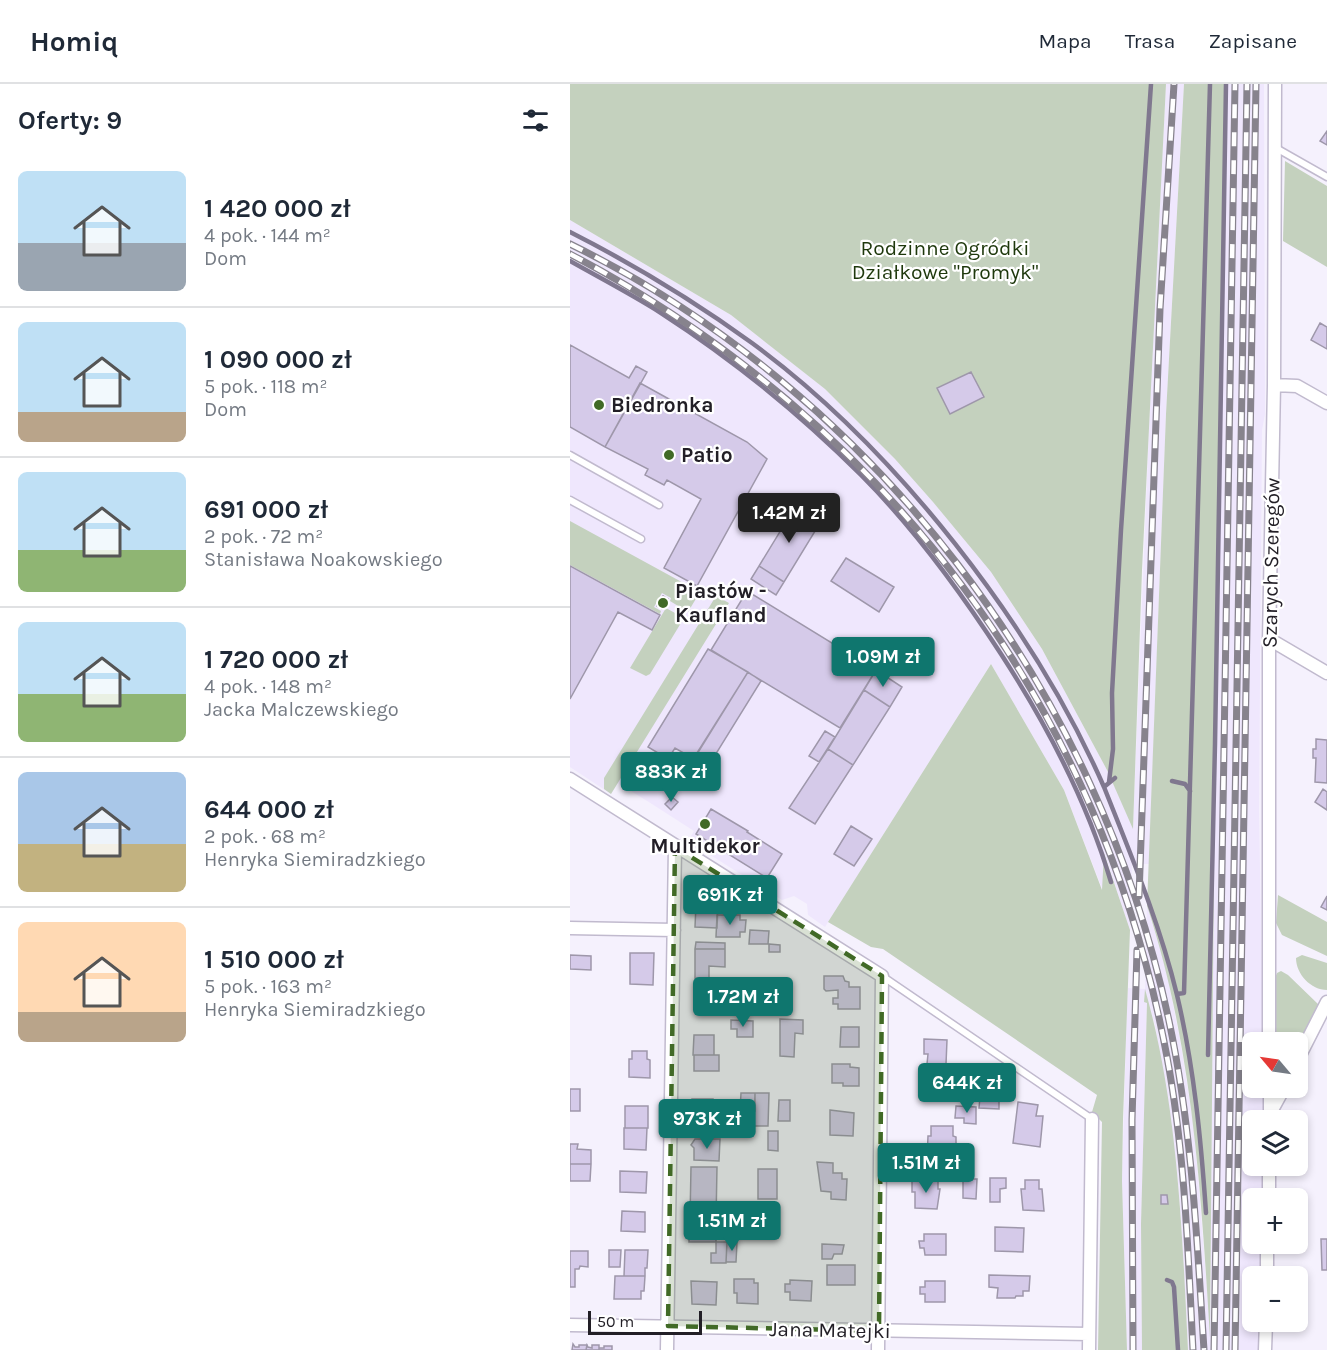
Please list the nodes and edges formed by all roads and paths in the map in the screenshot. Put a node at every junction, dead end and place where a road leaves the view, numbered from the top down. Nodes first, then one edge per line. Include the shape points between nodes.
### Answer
1 (1275, 84) edge
2 (1275, 148) junction
3 (1327, 177) edge
4 (1274, 386) junction
5 (1327, 403) edge
6 (570, 455) edge
7 (570, 500) edge
8 (659, 505) dead end
9 (641, 539) dead end
10 (1269, 639) junction
11 (1327, 673) edge
12 (570, 778) edge
13 (675, 847) junction
14 (570, 928) edge
15 (674, 930) junction
16 (882, 976) junction
17 (1327, 1002) edge
18 (1269, 1032) edge
19 (1308, 1039) edge
20 (1092, 1119) joint
21 (570, 1324) edge
22 (668, 1326) junction
23 (879, 1331) junction
24 (1266, 1332) edge
25 (1089, 1334) junction
26 (667, 1350) edge
27 (878, 1350) edge
28 (1089, 1350) edge
29 (1265, 1350) edge

1 - 2 street, Szarych Szeregów
2 - 3 lane
2 - 4 street, Szarych Szeregów
4 - 5 street via 1297,386
4 - 10 street, Szarych Szeregów
6 - 8 lane
7 - 9 lane
10 - 11 street
10 - 18 street, Szarych Szeregów
12 - 13 street
13 - 15 street
13 - 16 street
14 - 15 street
15 - 22 street
16 - 20 lane
16 - 23 street
17 - 19 street
20 - 25 street
21 - 22 street, Jana Matejki
22 - 23 street, Jana Matejki
22 - 26 street
23 - 25 street, Jana Matejki
23 - 27 street
24 - 29 street
25 - 28 street

